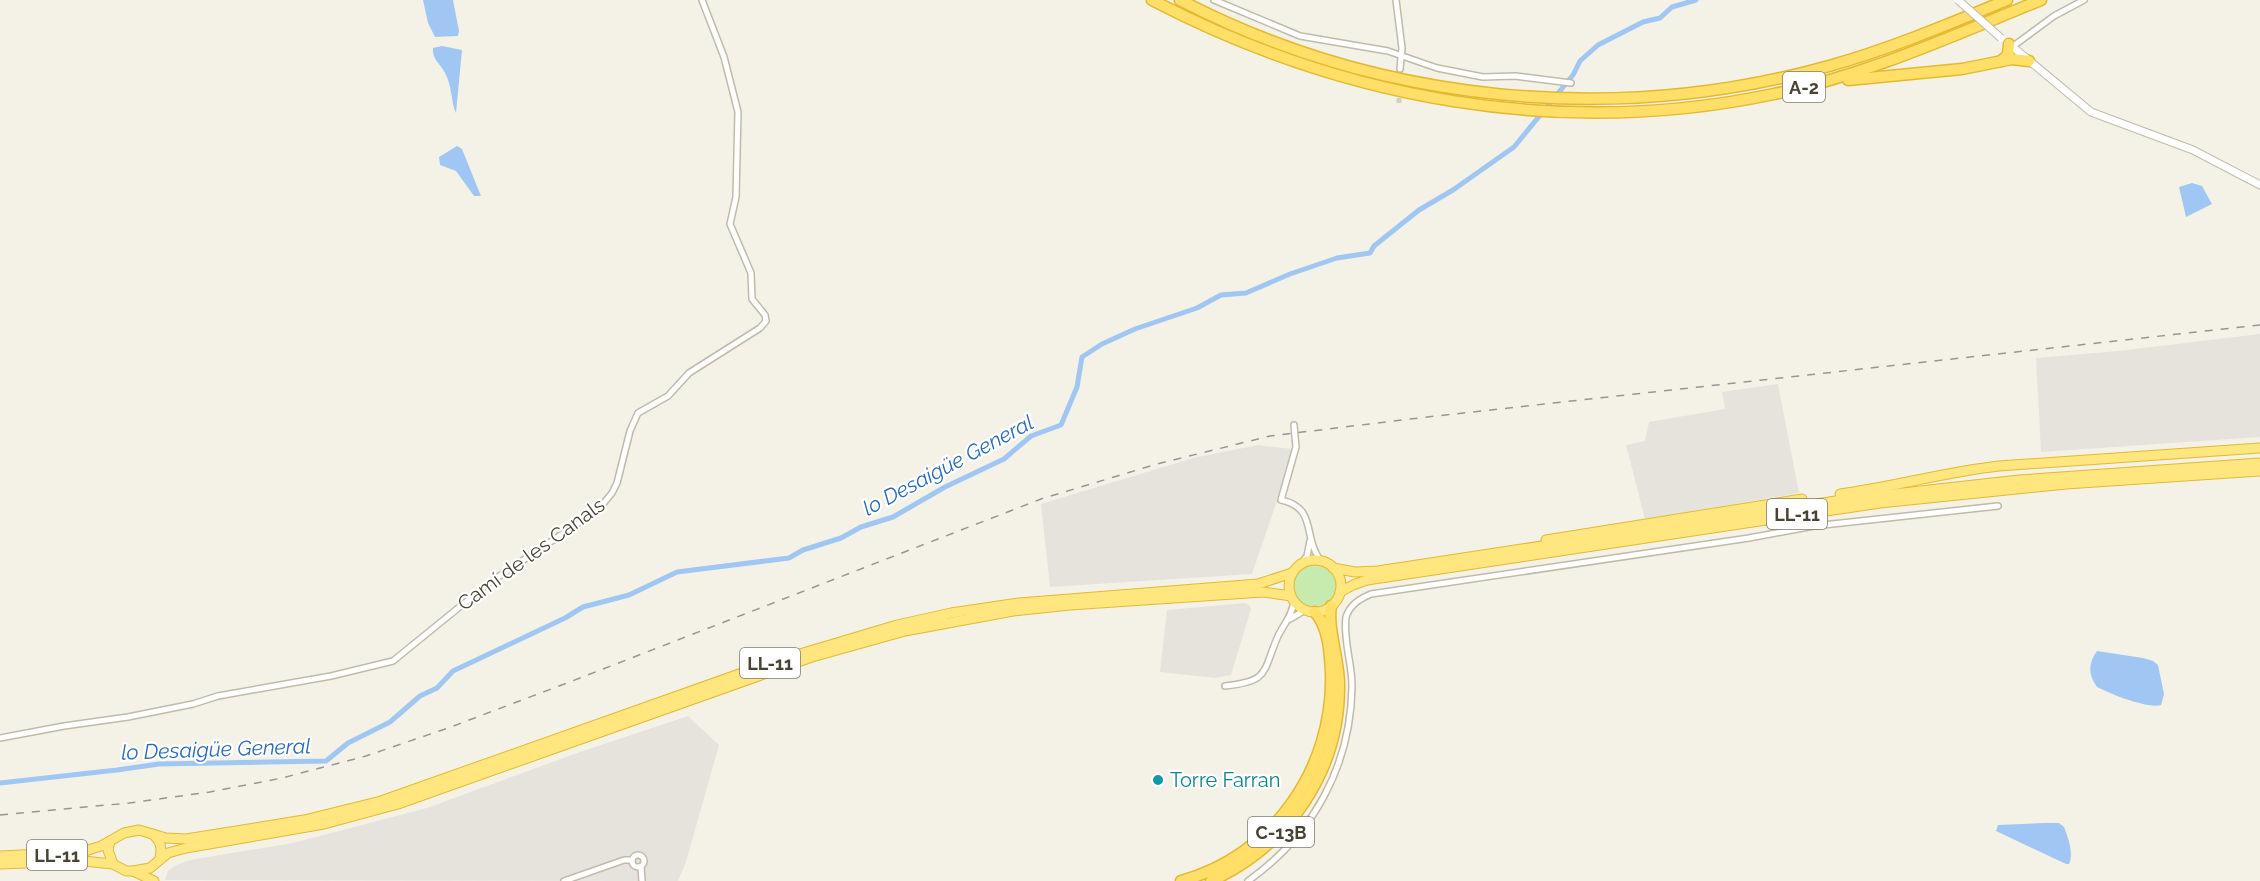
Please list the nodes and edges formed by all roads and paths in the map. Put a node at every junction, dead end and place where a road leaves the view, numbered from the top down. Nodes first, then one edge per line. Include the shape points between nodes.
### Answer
1 (702, 0) edge
2 (1152, 0) edge
3 (1180, 0) edge
4 (1214, 0) edge
5 (1396, 0) edge
6 (1958, 0) edge
7 (1994, 0) edge
8 (2007, 0) edge
9 (2041, 0) edge
10 (2084, 0) edge
11 (2008, 43) junction
12 (1402, 55) junction
13 (2000, 61) junction
14 (2029, 61) junction
15 (1828, 66) junction
16 (1400, 69) tunnel mouth
17 (1571, 83) dead end
18 (1806, 86) junction
19 (2260, 185) edge
20 (1294, 425) dead end
21 (2260, 448) edge
22 (2260, 463) edge
23 (2260, 471) edge
24 (1998, 506) dead end
25 (1310, 539) junction
26 (1321, 561) junction
27 (1407, 567) junction
28 (1333, 568) junction
29 (1296, 570) junction
30 (1340, 592) junction
31 (1292, 599) junction
32 (1331, 606) junction
33 (1310, 611) junction
34 (1290, 619) junction
35 (1225, 686) dead end
36 (0, 738) edge
37 (153, 834) junction
38 (110, 841) junction
39 (0, 856) edge
40 (632, 860) junction
41 (158, 861) junction
42 (0, 864) edge
43 (113, 864) junction
44 (641, 867) junction
45 (133, 871) junction
46 (154, 881) edge
47 (159, 881) edge
48 (564, 881) edge
49 (642, 881) edge
50 (1180, 881) edge
51 (1211, 881) edge
52 (1248, 881) edge

1 - 36 street, Camí de les Canals via 724,57 738,112 736,197 730,224 751,273 752,299 766,321 689,373 668,396 638,413 619,478 607,499 583,520 498,576 391,662 128,717
2 - 18 highway, A-2 via 1246,45 1335,76 1436,99 1536,110 1623,111 1703,105
3 - 15 highway, A-2 via 1258,36 1350,66 1458,89 1546,98 1614,99 1679,94 1750,84
4 - 12 street via 1306,38
5 - 12 street
6 - 11 street, bridge
7 - 15 highway, A-2
8 - 15 highway, A-2 via 1909,40
9 - 18 highway, A-2 via 1905,55
10 - 11 street
11 - 13 highway via 2008,55
11 - 14 street
12 - 16 street
12 - 17 street via 1463,74
13 - 14 highway, A-2
13 - 18 highway, A-2 via 1962,69
14 - 19 street via 2091,112 2193,150
20 - 25 street via 1296,447 1281,500 1302,510
21 - 27 highway via 1979,469 1889,487 1566,536
22 - 27 highway, LL-11 via 2028,479 1860,498
23 - 30 highway, LL-11 via 2029,488 1840,508 1367,580
24 - 52 street via 1814,526 1364,597 1346,617 1351,705 1345,744 1332,782 1300,834
25 - 26 street
25 - 29 street via 1307,556
26 - 28 highway, LL-11
26 - 29 highway, LL-11 via 1307,561
27 - 28 highway, LL-11 via 1361,572
28 - 30 highway via 1339,577
29 - 31 highway via 1289,582
29 - 37 highway, LL-11 via 1258,584 1019,603 897,625 784,658 370,804 304,820 195,838 171,839
30 - 32 highway
31 - 33 highway, LL-11
31 - 34 street
31 - 41 highway, LL-11 via 1267,592 1070,605 981,616 906,631 772,671 378,810 324,824 186,848 168,853
32 - 33 highway
32 - 51 highway, C-13B via 1329,620 1338,660 1339,696 1334,734 1323,769 1305,802 1276,838 1248,861
33 - 34 street
33 - 50 highway, C-13B via 1324,626 1331,697 1323,740 1306,782 1288,809 1255,843 1217,867
34 - 35 street via 1261,676
37 - 38 highway, LL-11 via 130,831
37 - 41 highway via 162,847
38 - 39 highway, LL-11 via 82,852
38 - 43 highway, LL-11 via 108,850
40 - 44 street via 635,867
40 - 44 street via 636,855 642,856
40 - 48 street
41 - 45 highway, LL-11 via 150,868
41 - 47 highway
42 - 43 highway, LL-11
43 - 45 highway, LL-11
44 - 49 street
45 - 46 highway

